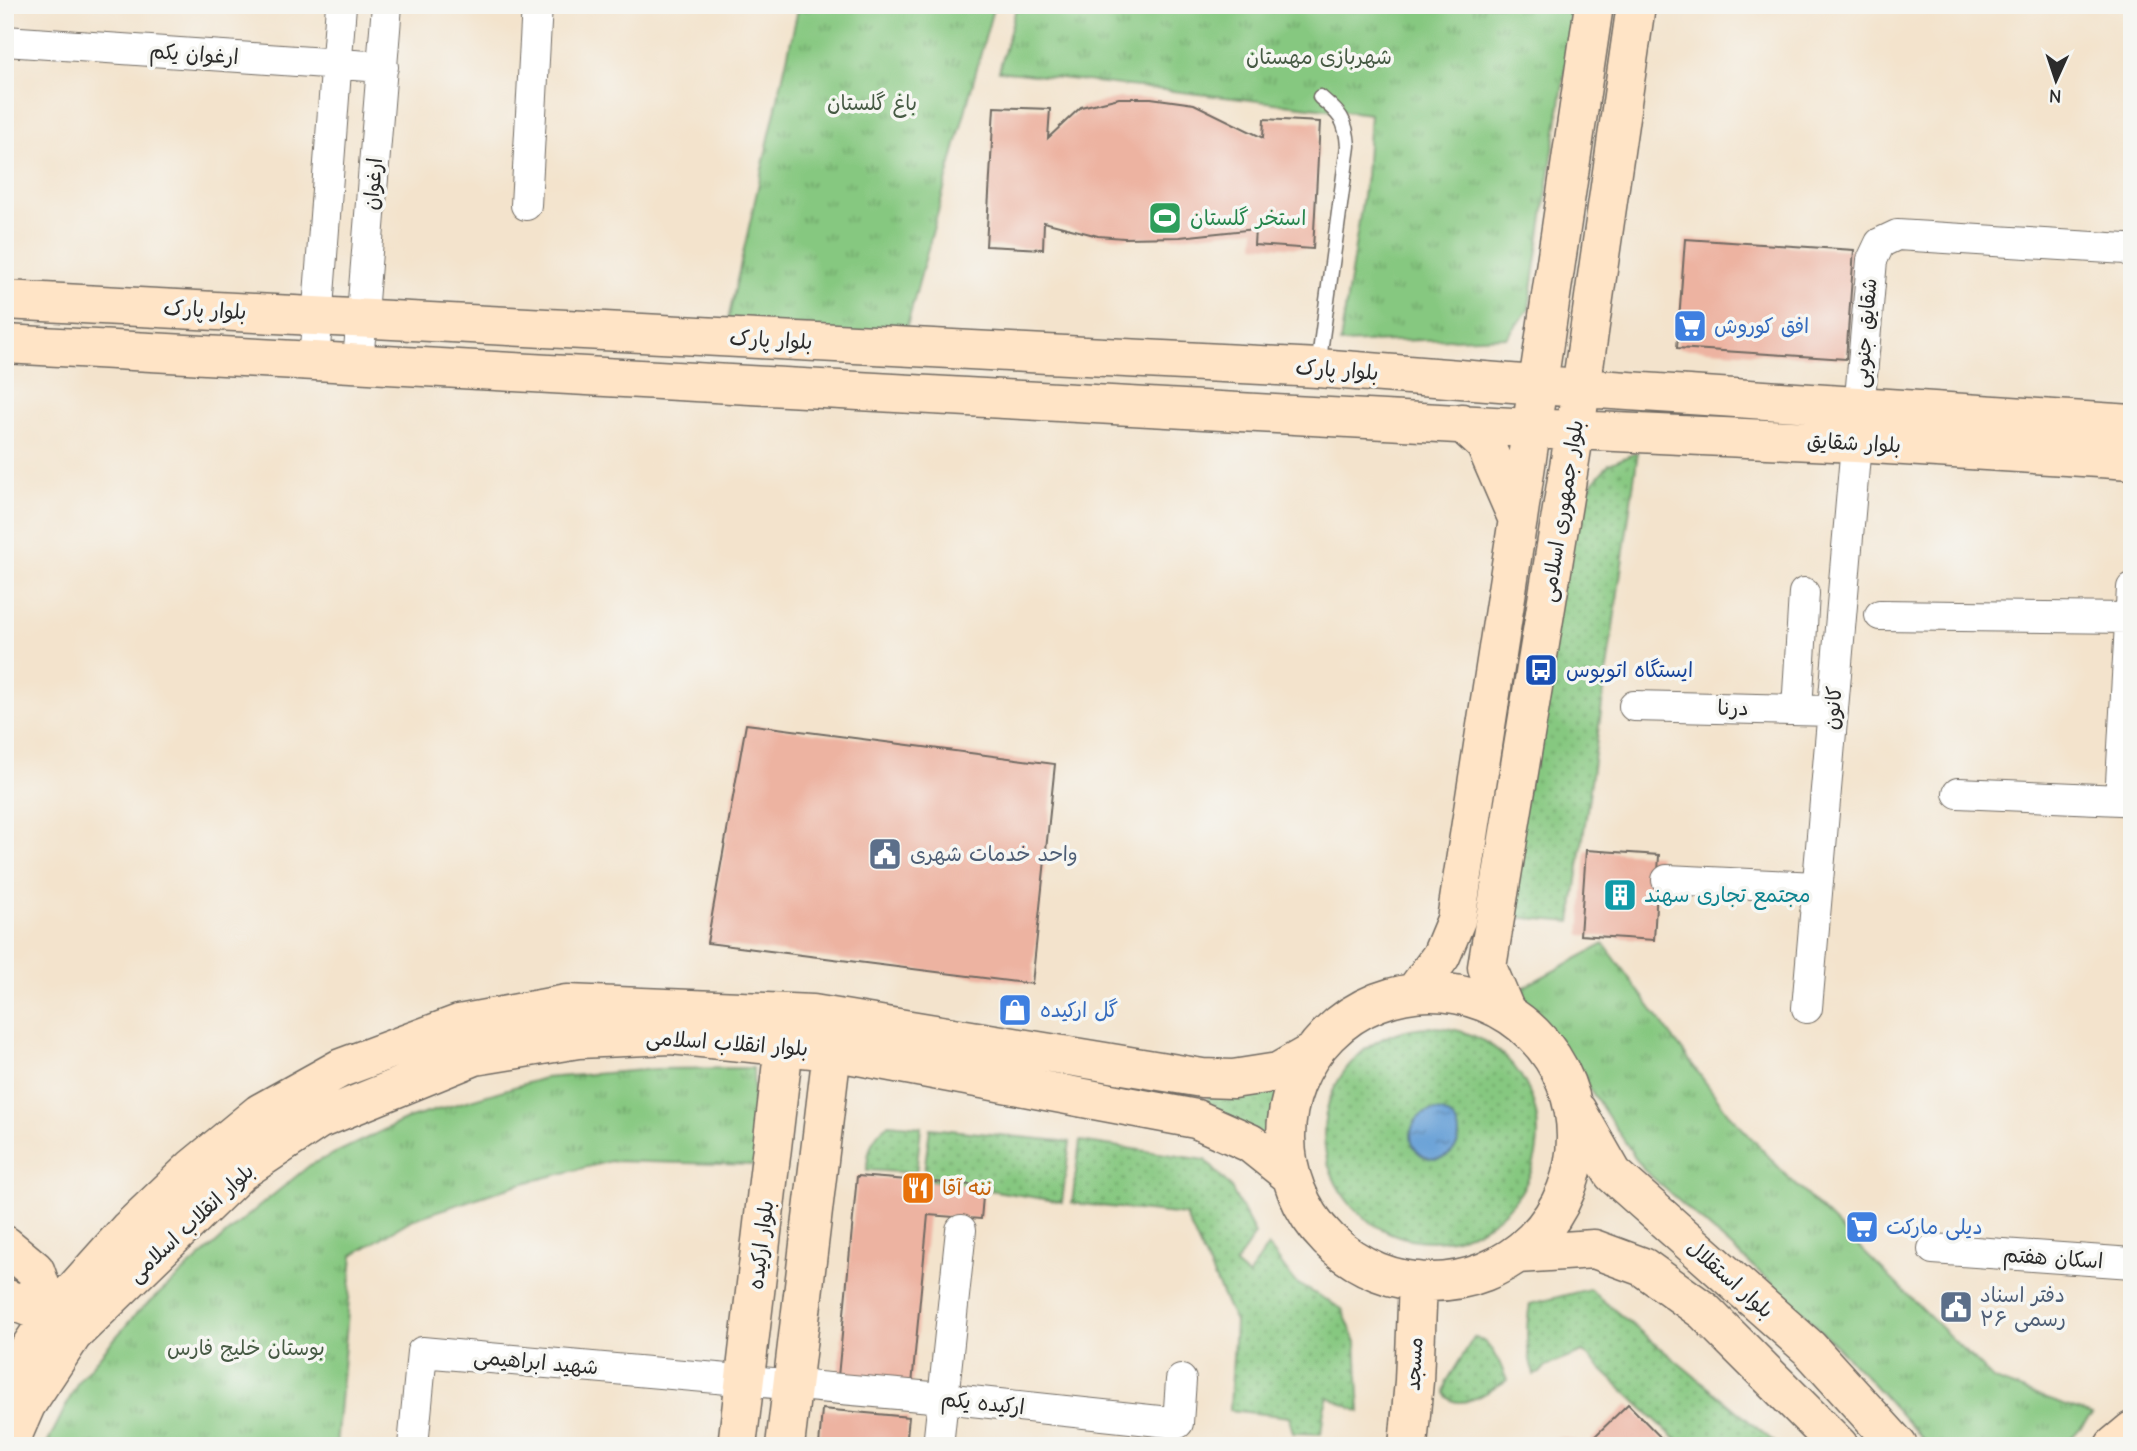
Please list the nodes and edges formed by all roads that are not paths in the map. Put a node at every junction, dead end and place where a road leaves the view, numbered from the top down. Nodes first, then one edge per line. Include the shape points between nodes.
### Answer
1 (341, 5) edge
2 (387, 5) edge
3 (537, 5) edge
4 (1594, 5) edge
5 (1636, 5) edge
6 (5, 41) edge
7 (337, 64) junction
8 (383, 67) junction
9 (1320, 97) dead end
10 (526, 205) dead end
11 (2132, 251) edge
12 (5, 300) edge
13 (1549, 309) junction
14 (1591, 311) junction
15 (317, 316) junction
16 (361, 318) junction
17 (5, 344) edge
18 (314, 361) junction
19 (358, 363) junction
20 (1318, 368) junction
21 (1471, 380) junction
22 (1537, 386) junction
23 (1580, 388) junction
24 (1641, 392) junction
25 (1462, 423) junction
26 (2132, 424) edge
27 (1857, 425) junction
28 (1531, 428) junction
29 (1575, 430) junction
30 (1636, 433) junction
31 (2132, 460) edge
32 (1562, 513) junction
33 (1519, 521) junction
34 (2132, 588) edge
35 (1804, 593) dead end
36 (1880, 615) dead end
37 (2130, 618) edge
38 (1634, 706) dead end
39 (1797, 710) junction
40 (1832, 711) junction
41 (1958, 793) dead end
42 (2126, 800) edge
43 (1667, 880) dead end
44 (1817, 887) junction
45 (1413, 993) junction
46 (1807, 1008) dead end
47 (1506, 1012) junction
48 (813, 1014) junction
49 (784, 1045) junction
50 (832, 1051) junction
51 (1313, 1052) junction
52 (1573, 1105) junction
53 (1290, 1175) junction
54 (961, 1230) dead end
55 (5, 1245) edge
56 (1933, 1249) dead end
57 (1517, 1254) junction
58 (2132, 1263) edge
59 (1418, 1281) junction
60 (5, 1297) edge
61 (62, 1325) junction
62 (1181, 1380) dead end
63 (745, 1381) junction
64 (5, 1385) edge
65 (791, 1385) junction
66 (943, 1398) junction
67 (2132, 1431) edge
68 (8, 1446) edge
69 (413, 1446) edge
70 (737, 1446) edge
71 (785, 1446) edge
72 (938, 1446) edge
73 (1408, 1446) edge
74 (1839, 1446) edge
75 (1898, 1446) edge
76 (2114, 1446) edge

1 - 7 street
2 - 8 street, ارغوان
3 - 10 street
4 - 13 street, بلوار جمهوری اسلامی
5 - 14 street, بلوار جمهوری اسلامی
6 - 7 street, ارغوان یکم
7 - 8 street, ارغوان یکم
7 - 15 street
8 - 16 street, ارغوان
9 - 20 lane via 1339,113 1348,146
11 - 27 street, شقایق جنوبی via 1897,235 1881,243 1872,260
12 - 15 street, بلوار پارک
13 - 21 street via 1506,366
13 - 22 street, بلوار جمهوری اسلامی
14 - 23 street, بلوار جمهوری اسلامی
14 - 24 street via 1615,370
15 - 16 street, بلوار پارک
15 - 18 street
16 - 19 street, ارغوان
16 - 20 street, بلوار پارک
17 - 18 street
18 - 19 street
19 - 25 street
20 - 21 street, بلوار پارک
21 - 22 street, بلوار پارک
22 - 23 street, بلوار پارک
22 - 28 street, بلوار جمهوری اسلامی
23 - 24 street, بلوار شقایق
23 - 29 street, بلوار جمهوری اسلامی
24 - 27 street, بلوار شقایق
25 - 28 street
25 - 33 street via 1485,444
26 - 27 street, بلوار شقایق
27 - 30 street, بلوار شقایق
27 - 31 street, بلوار شقایق
27 - 40 street, کانون
28 - 29 street, بلوار شقایق
28 - 33 street, بلوار جمهوری اسلامی
29 - 30 street, بلوار شقایق
29 - 32 street, بلوار جمهوری اسلامی
30 - 32 street via 1584,474
32 - 47 street, بلوار جمهوری اسلامی via 1487,967
33 - 45 street, بلوار جمهوری اسلامی via 1456,920 1441,957
34 - 37 street
35 - 39 street
36 - 37 street
37 - 42 street
38 - 39 street, درنا
39 - 40 street, درنا
40 - 44 street, کانون
41 - 42 street
43 - 44 street
44 - 46 street, کانون
45 - 47 street via 1462,995
45 - 51 street via 1384,999 1357,1012
47 - 52 street via 1549,1052
48 - 49 street
48 - 50 street
48 - 51 street, بلوار انقلاب اسلامی via 1202,1078 1278,1072
48 - 61 street, بلوار انقلاب اسلامی via 567,1004 459,1024 341,1068 260,1113 193,1168 129,1229
49 - 50 street, بلوار انقلاب اسلامی
49 - 61 street, بلوار انقلاب اسلامی via 671,1035 578,1039 475,1056 318,1120 240,1172
49 - 63 street, بلوار ارکیده
50 - 53 street, بلوار انقلاب اسلامی via 1196,1119 1250,1143
50 - 65 street
51 - 53 street via 1297,1080 1288,1111 1285,1143
52 - 57 street via 1577,1138 1573,1172 1555,1212
52 - 75 street, بلوار استقلال via 1612,1174 1809,1348
53 - 59 street via 1310,1217 1351,1259 1383,1274
54 - 66 street
55 - 61 street via 35,1270
56 - 58 street, اسکان هفتم
57 - 59 street via 1487,1271 1453,1280
57 - 74 street, بلوار استقلال via 1594,1249 1643,1267 1704,1311
59 - 73 street, مسجد
60 - 61 street
61 - 64 street, بلوار انقلاب اسلامی
61 - 68 street, بلوار انقلاب اسلامی
62 - 66 street, ارکیده یکم via 1178,1423
63 - 65 street, ارکیده یکم
63 - 69 street, شهید ابراهیمی via 422,1352
63 - 70 street, بلوار ارکیده
65 - 66 street, ارکیده یکم
65 - 71 street
66 - 72 street
67 - 76 street

